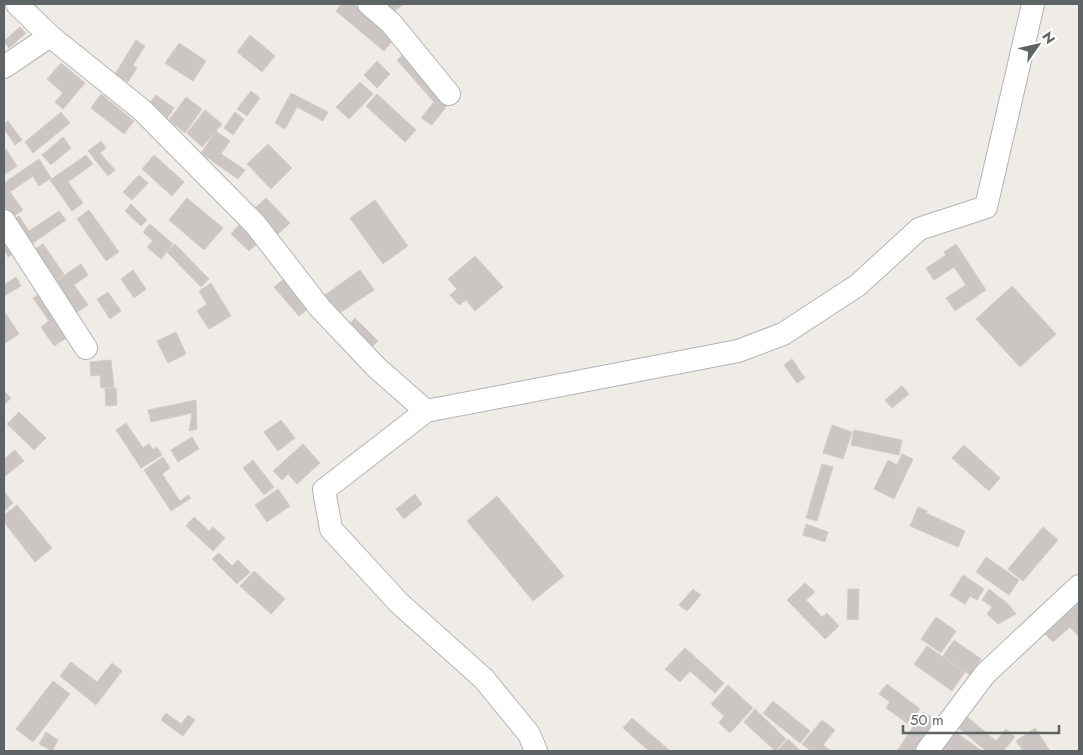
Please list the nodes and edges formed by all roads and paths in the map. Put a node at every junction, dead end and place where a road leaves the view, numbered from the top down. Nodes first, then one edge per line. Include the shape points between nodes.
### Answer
1 (17, 4) edge
2 (369, 4) edge
3 (1033, 4) edge
4 (50, 36) junction
5 (4, 67) edge
6 (449, 94) dead end
7 (4, 221) edge
8 (86, 348) dead end
9 (426, 410) junction
10 (1079, 586) edge
11 (536, 751) edge
12 (927, 751) edge

1 - 4 street
2 - 6 street via 391,23
3 - 9 street via 986,207 919,229 858,285 784,334 738,351
4 - 5 street
4 - 9 street via 142,110 255,224 320,308 377,368
7 - 8 street
9 - 11 street via 324,490 332,529 399,603 484,679 529,734
10 - 12 street via 985,674

